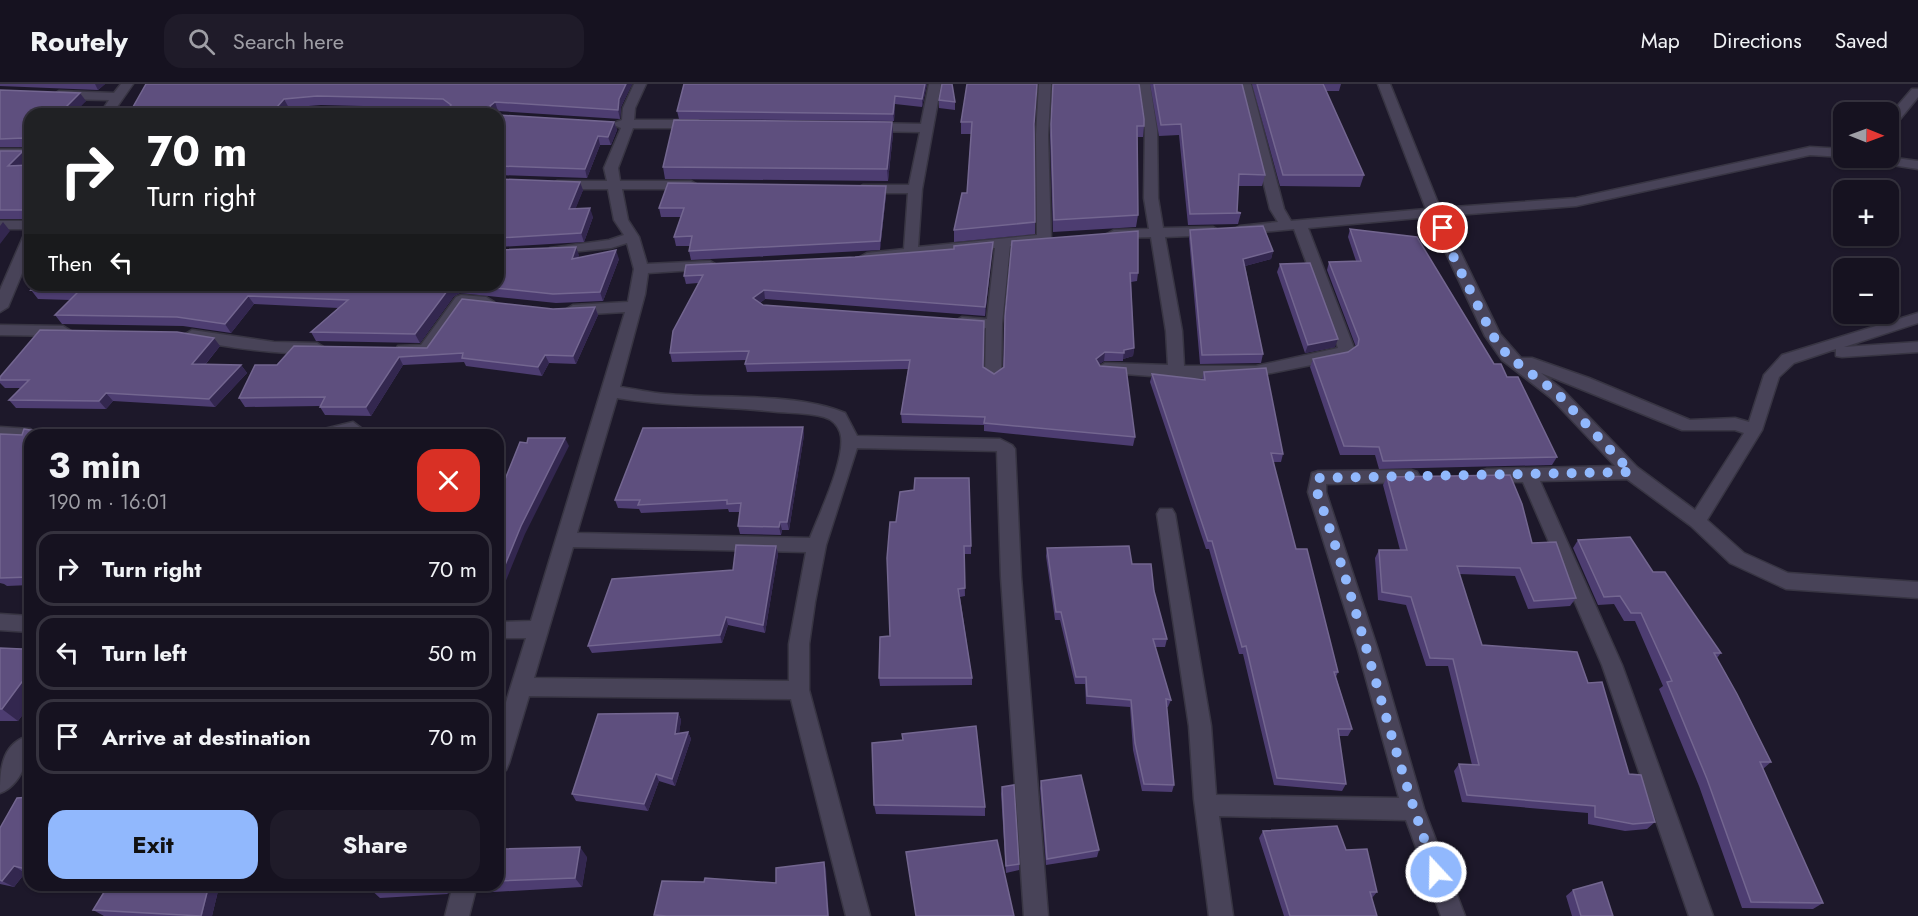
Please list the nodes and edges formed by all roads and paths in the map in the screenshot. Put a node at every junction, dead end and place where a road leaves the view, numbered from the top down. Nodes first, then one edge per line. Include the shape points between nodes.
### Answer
1 (126, 84) edge
2 (640, 84) edge
3 (935, 84) edge
4 (1045, 84) edge
5 (1144, 84) edge
6 (1232, 84) edge
7 (1384, 84) edge
8 (1246, 85) edge
9 (1916, 92) dead end
10 (47, 94) edge
11 (117, 98) junction
12 (110, 108) edge
13 (1899, 113) edge
14 (604, 123) edge
15 (713, 124) edge
16 (627, 125) junction
17 (851, 127) edge
18 (927, 128) junction
19 (1833, 151) edge
20 (0, 153) edge
21 (24, 153) edge
22 (1911, 164) edge
23 (1918, 175) edge
24 (540, 184) edge
25 (615, 186) junction
26 (704, 186) edge
27 (845, 188) edge
28 (915, 189) junction
29 (1436, 212) junction
30 (0, 225) edge
31 (24, 225) edge
32 (1294, 225) junction
33 (1155, 232) junction
34 (1099, 235) edge
35 (632, 237) junction
36 (1003, 242) junction
37 (911, 251) junction
38 (534, 252) edge
39 (24, 253) edge
40 (856, 259) edge
41 (728, 264) edge
42 (641, 269) junction
43 (497, 304) edge
44 (0, 307) edge
45 (634, 308) junction
46 (556, 310) edge
47 (1918, 318) edge
48 (948, 321) edge
49 (994, 324) junction
50 (0, 330) edge
51 (80, 331) edge
52 (171, 333) edge
53 (1918, 347) edge
54 (335, 348) edge
55 (392, 350) edge
56 (1508, 356) junction
57 (1105, 368) edge
58 (1177, 373) junction
59 (993, 376) edge
60 (1768, 381) junction
61 (611, 391) junction
62 (353, 428) dead end
63 (348, 429) edge
64 (1754, 430) junction
65 (0, 433) edge
66 (24, 435) edge
67 (850, 442) junction
68 (1631, 472) junction
69 (1529, 475) junction
70 (1466, 476) edge
71 (1432, 477) edge
72 (1166, 514) dead end
73 (1697, 521) junction
74 (566, 540) junction
75 (817, 545) junction
76 (1918, 591) edge
77 (0, 622) edge
78 (24, 624) edge
79 (538, 629) junction
80 (504, 630) edge
81 (521, 687) junction
82 (799, 690) junction
83 (504, 743) edge
84 (24, 748) edge
85 (0, 783) edge
86 (1206, 804) junction
87 (1413, 809) junction
88 (463, 891) edge
89 (457, 916) edge
90 (858, 916) edge
91 (1036, 916) edge
92 (1221, 916) edge
93 (1453, 916) edge
94 (1701, 916) edge

1 - 11 street
2 - 16 street via 629,108
3 - 18 street
4 - 36 street via 1042,135 1050,238
5 - 33 street via 1151,130
6 - 8 street
7 - 29 street
8 - 32 street via 1277,209
9 - 13 street
10 - 11 street
11 - 12 street
14 - 16 street
15 - 16 street
16 - 25 street via 611,168
17 - 18 street
18 - 28 street
19 - 29 street via 1810,151 1576,202
20 - 21 street
22 - 23 street via 1904,166
24 - 25 street
25 - 26 street
25 - 35 street via 621,220
27 - 28 street
28 - 37 street
29 - 32 street
29 - 56 street via 1451,253 1493,336
30 - 31 street
32 - 33 street
32 - 58 street via 1345,353 1256,371
33 - 34 street
33 - 58 street via 1174,331
35 - 38 street via 581,249
35 - 42 street
36 - 37 street
36 - 49 street
37 - 40 street
39 - 44 street
41 - 42 street
42 - 45 street
43 - 55 street via 461,300 425,350
45 - 46 street
45 - 61 street
47 - 60 street via 1788,359 1775,368
48 - 49 street
49 - 59 street
50 - 51 street
52 - 54 street via 274,346
53 - 60 street via 1851,350 1801,364
56 - 64 street via 1688,426 1735,424
56 - 68 street via 1557,393
57 - 58 street
60 - 64 street
61 - 67 street via 664,400 825,411 839,417
61 - 74 street
62 - 63 street
64 - 73 street
65 - 66 street
67 - 75 street
67 - 91 street via 1000,445 1006,449 1011,577
68 - 69 street
68 - 73 street
69 - 70 street
69 - 94 street via 1612,664
71 - 87 street via 1318,478 1316,482
72 - 86 street via 1200,726
73 - 76 street via 1737,558 1786,581
74 - 75 street
74 - 79 street
75 - 82 street via 800,638
77 - 78 street
79 - 80 street
79 - 81 street
81 - 82 street
81 - 83 street
82 - 90 street
84 - 85 street
86 - 87 street
86 - 92 street
87 - 93 street
88 - 89 street

